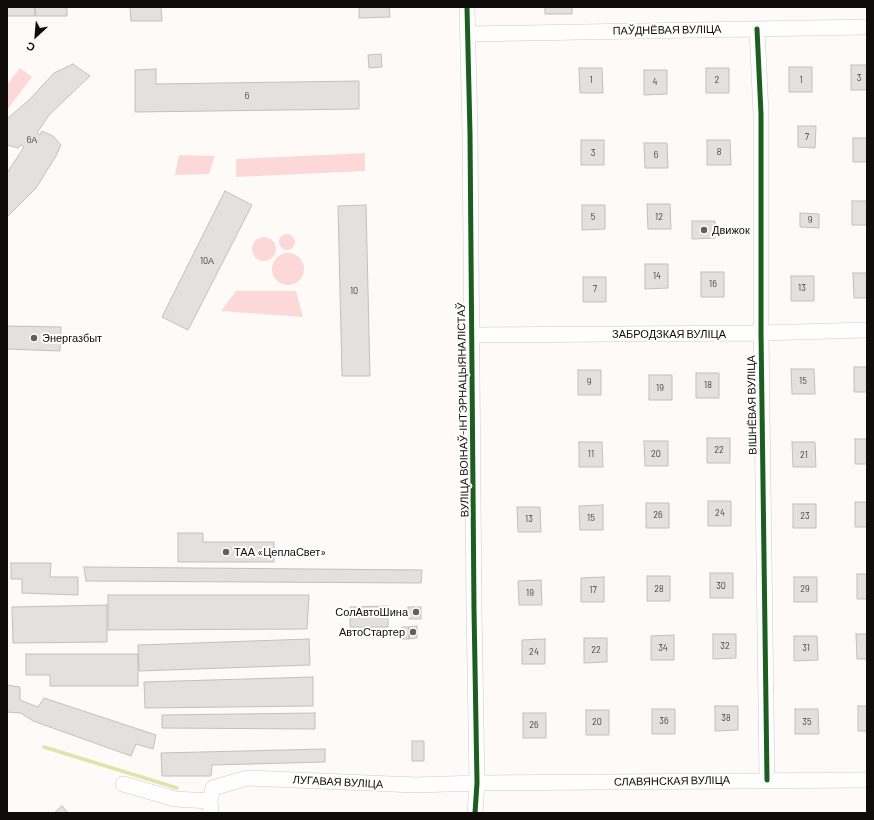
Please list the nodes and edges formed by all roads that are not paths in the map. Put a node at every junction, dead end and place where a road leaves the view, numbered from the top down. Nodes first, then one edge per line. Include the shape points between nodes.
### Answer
1 (467, 7) edge
2 (867, 27) edge
3 (757, 29) junction
4 (468, 34) junction
5 (867, 330) edge
6 (761, 333) junction
7 (472, 335) junction
8 (767, 780) junction
9 (867, 780) edge
10 (477, 783) junction
11 (123, 784) dead end
12 (211, 807) edge
13 (475, 813) edge

1 - 4 street, ВУЛІЦА ВОІНАЎ-ІНТЭРНАЦЫЯНАЛІСТАЎ
2 - 3 street, ПАЎДНЁВАЯ ВУЛІЦА
3 - 4 street, ПАЎДНЁВАЯ ВУЛІЦА
3 - 6 street, ВІШНЁВАЯ ВУЛІЦА via 761,114
4 - 7 street, ВУЛІЦА ВОІНАЎ-ІНТЭРНАЦЫЯНАЛІСТАЎ
5 - 6 street, ЗАБРОДЗКАЯ ВУЛІЦА
6 - 7 street, ЗАБРОДЗКАЯ ВУЛІЦА
6 - 8 street, ВІШНЁВАЯ ВУЛІЦА
7 - 10 street, ВУЛІЦА ВОІНАЎ-ІНТЭРНАЦЫЯНАЛІСТАЎ
8 - 9 street, СЛАВЯНСКАЯ ВУЛІЦА
8 - 10 street, СЛАВЯНСКАЯ ВУЛІЦА
10 - 12 street, ЛУГАВАЯ ВУЛІЦА via 416,785 247,778 213,788
10 - 13 street, ВУЛІЦА ВОІНАЎ-ІНТЭРНАЦЫЯНАЛІСТАЎ
11 - 12 street, ЛУГАВАЯ ВУЛІЦА

